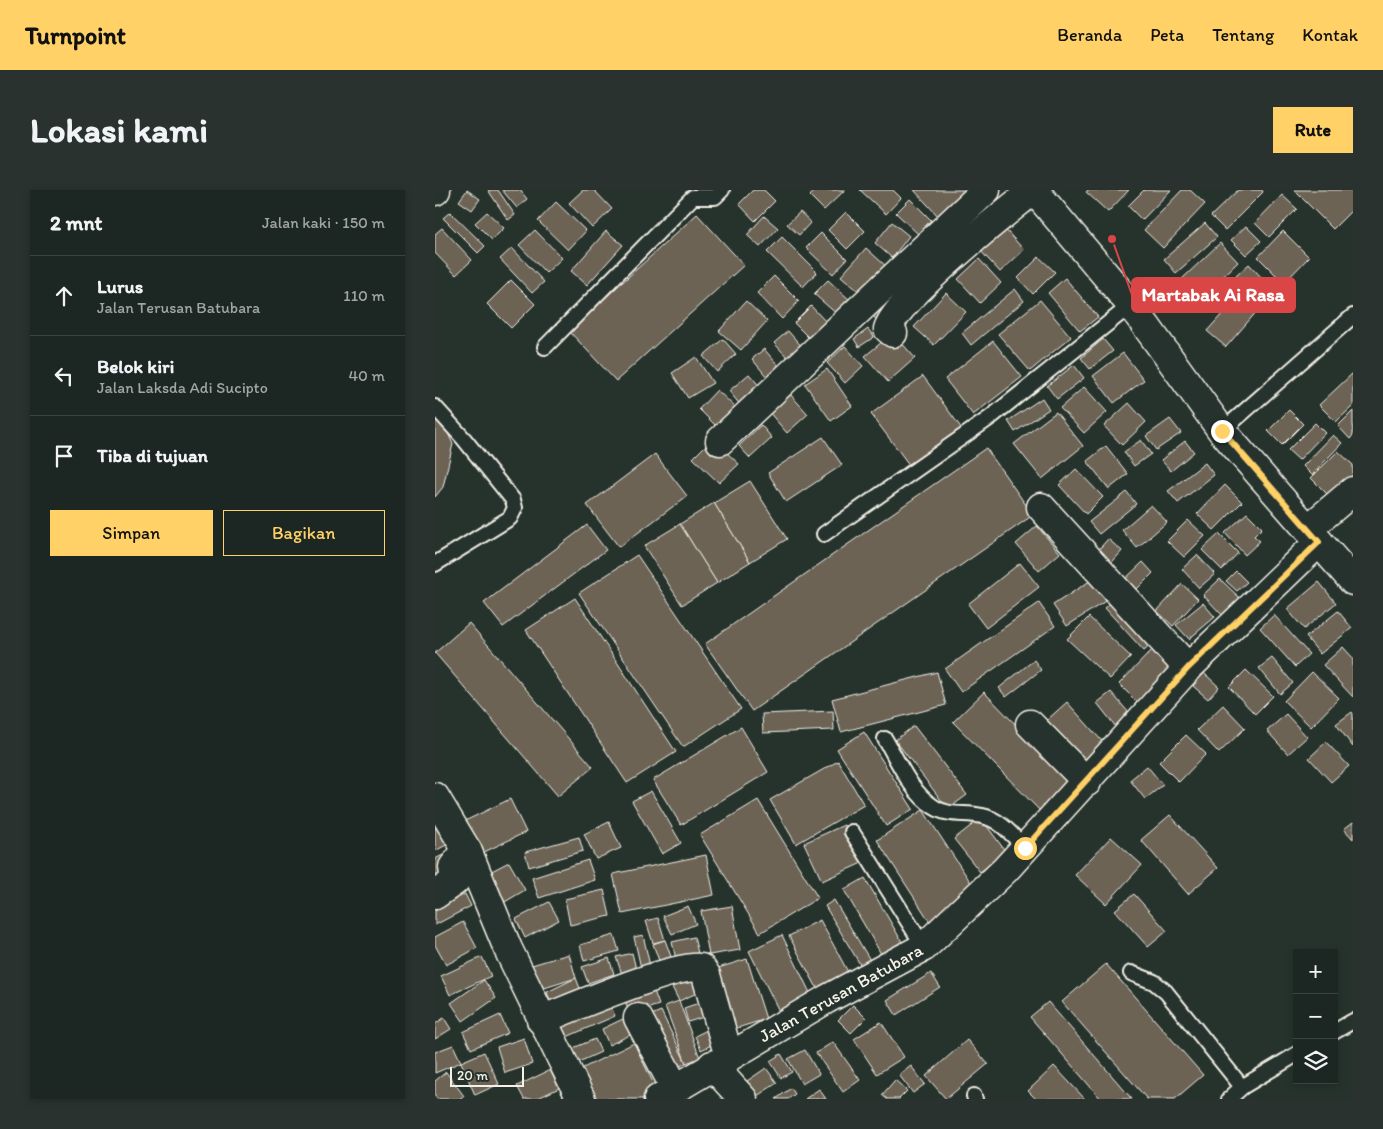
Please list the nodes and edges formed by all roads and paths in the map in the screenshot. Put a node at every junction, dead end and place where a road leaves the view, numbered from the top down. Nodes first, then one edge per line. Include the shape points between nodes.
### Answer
1 (722, 190) edge
2 (986, 190) edge
3 (1033, 191) edge
4 (1131, 305) junction
5 (1353, 316) edge
6 (893, 333) dead end
7 (545, 347) dead end
8 (435, 408) edge
9 (1222, 431) junction
10 (720, 441) dead end
11 (1353, 491) edge
12 (1041, 508) dead end
13 (824, 534) dead end
14 (1314, 535) junction
15 (435, 564) edge
16 (1353, 581) edge
17 (1188, 668) junction
18 (1030, 724) dead end
19 (885, 739) dead end
20 (1087, 782) junction
21 (435, 797) edge
22 (852, 832) dead end
23 (1025, 848) junction
24 (467, 850) junction
25 (435, 895) edge
26 (924, 947) junction
27 (1131, 973) dead end
28 (638, 1018) dead end
29 (541, 1020) junction
30 (1353, 1021) edge
31 (1338, 1030) edge
32 (1293, 1056) edge
33 (721, 1061) junction
34 (1242, 1087) junction
35 (666, 1094) edge
36 (581, 1099) edge
37 (743, 1099) edge
38 (1229, 1099) edge

1 - 7 lane via 715,197 693,197
2 - 10 street
3 - 4 street
3 - 6 street via 986,228 912,296 891,321 888,329
4 - 9 street
4 - 13 lane via 991,417
5 - 9 lane
8 - 15 lane via 513,500 515,508 510,518
9 - 14 street
11 - 14 street, Jalan Terusan Batubara
12 - 17 street
14 - 16 street
14 - 17 street, Jalan Terusan Batubara
17 - 20 street, Jalan Terusan Batubara
18 - 20 street
19 - 23 lane via 919,797 952,814 989,818 1011,833
20 - 23 street, Jalan Terusan Batubara
21 - 24 street
22 - 26 lane
23 - 26 street, Jalan Terusan Batubara
24 - 25 street via 453,867 455,881
24 - 29 street
26 - 33 street, Jalan Terusan Batubara
27 - 34 lane via 1154,982 1166,992
28 - 35 street
29 - 33 street via 661,974 694,966 701,968 706,975
29 - 36 street
30 - 31 lane
32 - 34 lane
33 - 35 street, Jalan Terusan Batubara
33 - 37 street
34 - 38 lane

